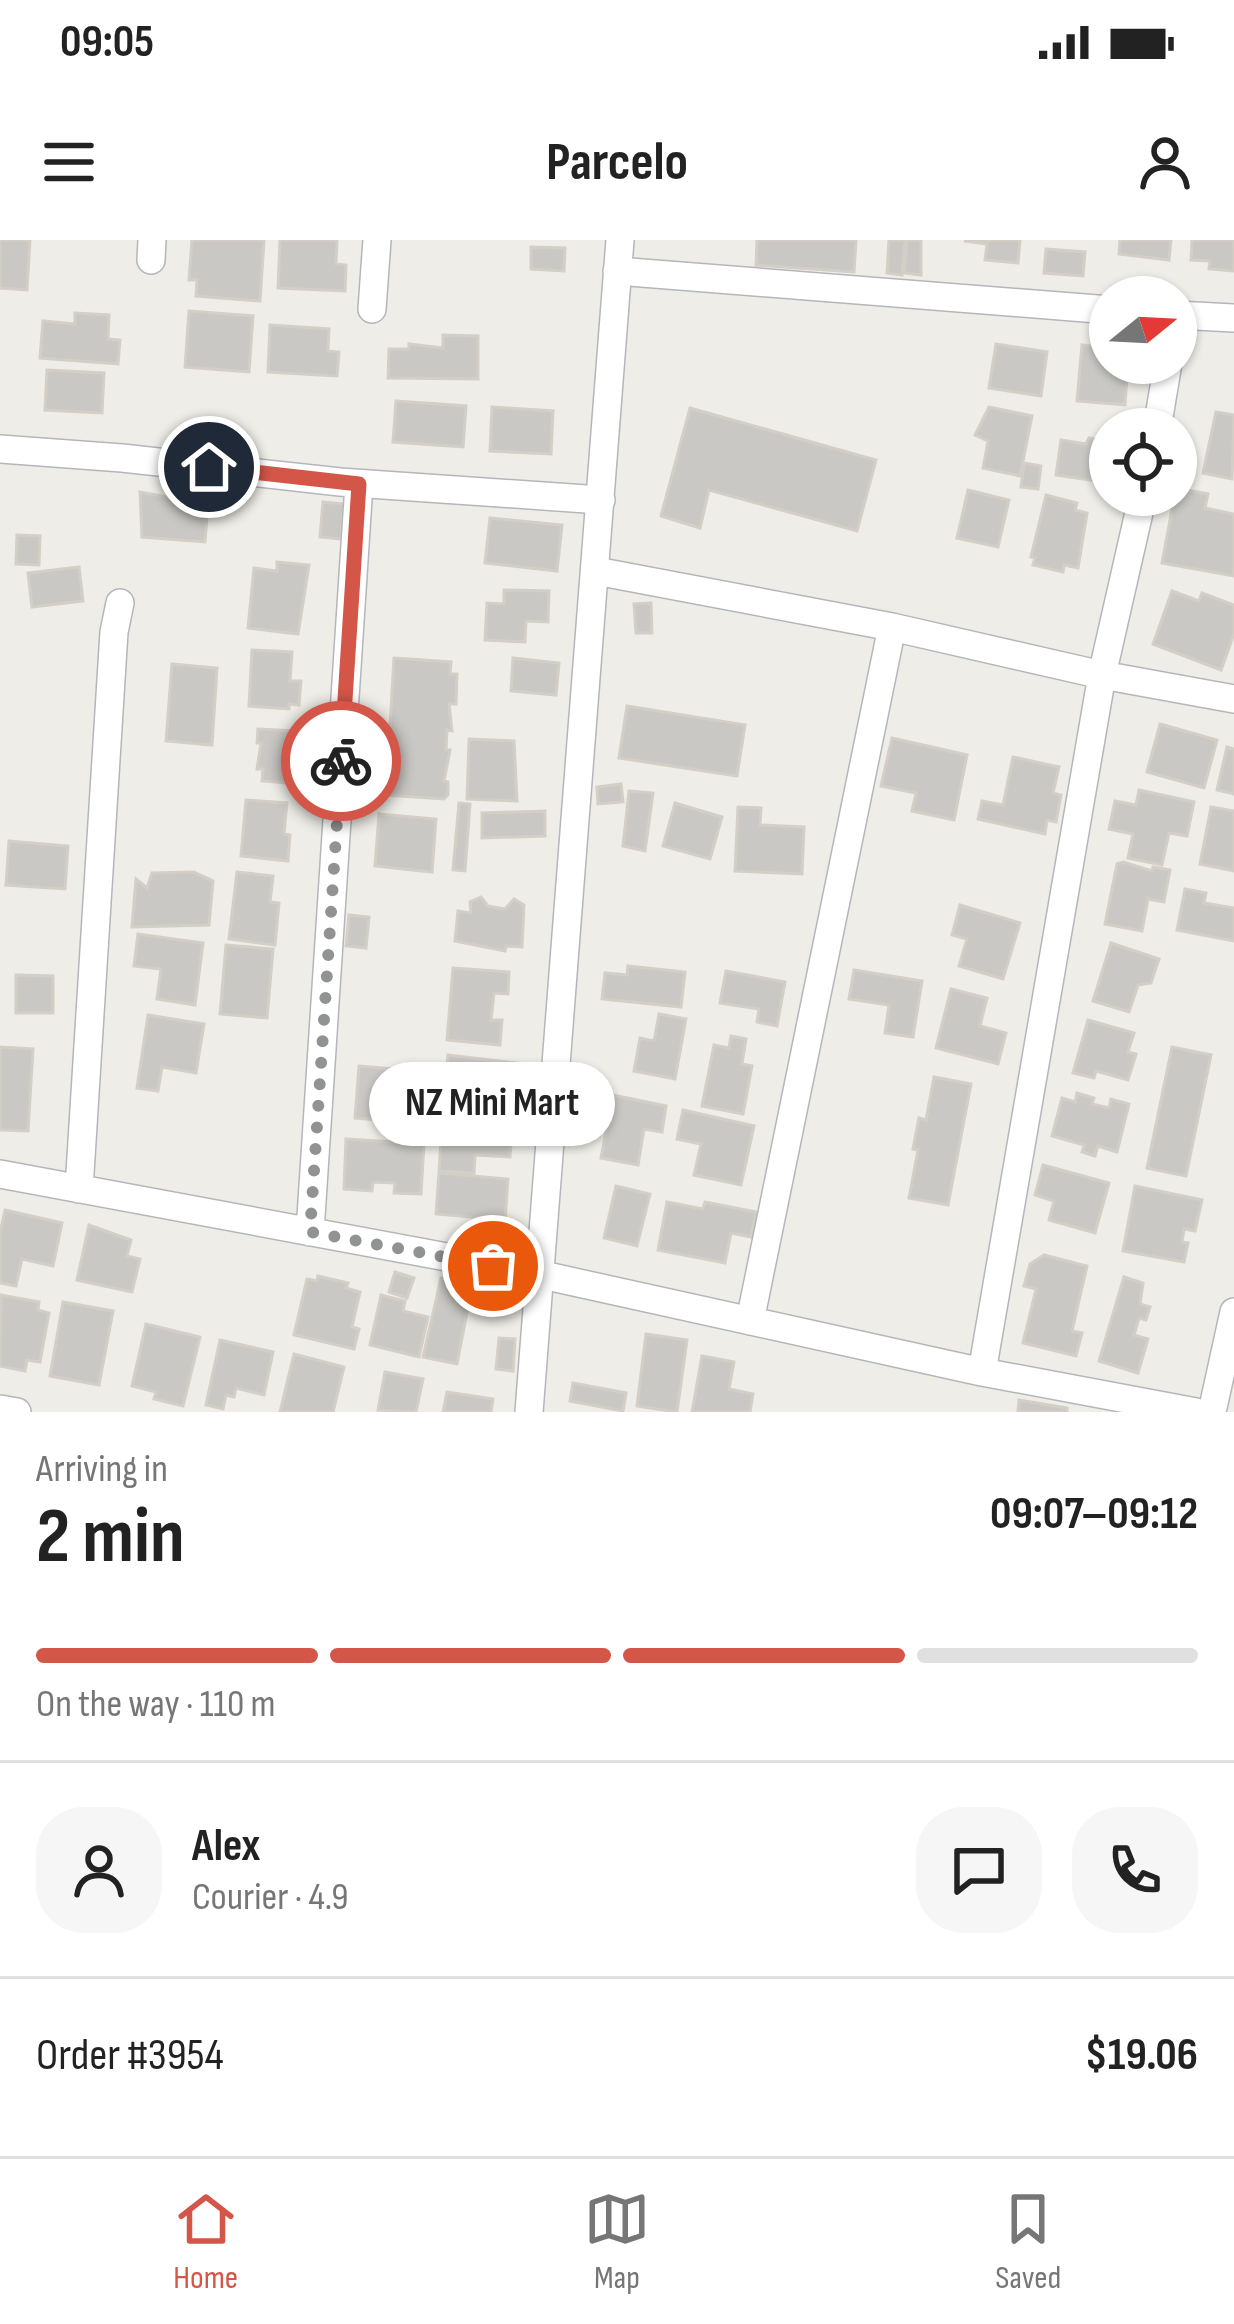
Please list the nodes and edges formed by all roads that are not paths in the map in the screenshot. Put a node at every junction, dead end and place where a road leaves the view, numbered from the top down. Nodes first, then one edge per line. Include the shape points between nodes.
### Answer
1 (377, 240) edge
2 (620, 240) edge
3 (617, 272) junction
4 (1089, 308) edge
5 (372, 309) dead end
6 (1197, 316) edge
7 (1234, 318) edge
8 (0, 449) edge
9 (359, 484) junction
10 (601, 500) junction
11 (1138, 516) edge
12 (596, 571) junction
13 (121, 603) dead end
14 (892, 627) junction
15 (1102, 675) junction
16 (1234, 699) edge
17 (0, 1174) edge
18 (79, 1189) junction
19 (310, 1232) junction
20 (538, 1274) junction
21 (1234, 1312) edge
22 (750, 1321) junction
23 (982, 1372) junction
24 (0, 1408) edge
25 (17, 1412) edge
26 (529, 1412) edge
27 (1196, 1412) edge
28 (1212, 1412) edge

1 - 5 street
2 - 3 street
3 - 4 street
3 - 10 street
6 - 7 street
8 - 9 street
9 - 10 street
9 - 19 street
10 - 12 street
11 - 15 street
12 - 14 street
12 - 20 street
13 - 18 street
14 - 15 street
14 - 22 street
15 - 16 street
15 - 23 street
17 - 18 street
18 - 19 street
19 - 20 street
20 - 22 street
20 - 26 street
21 - 28 street
22 - 23 street
23 - 27 street
24 - 25 street

